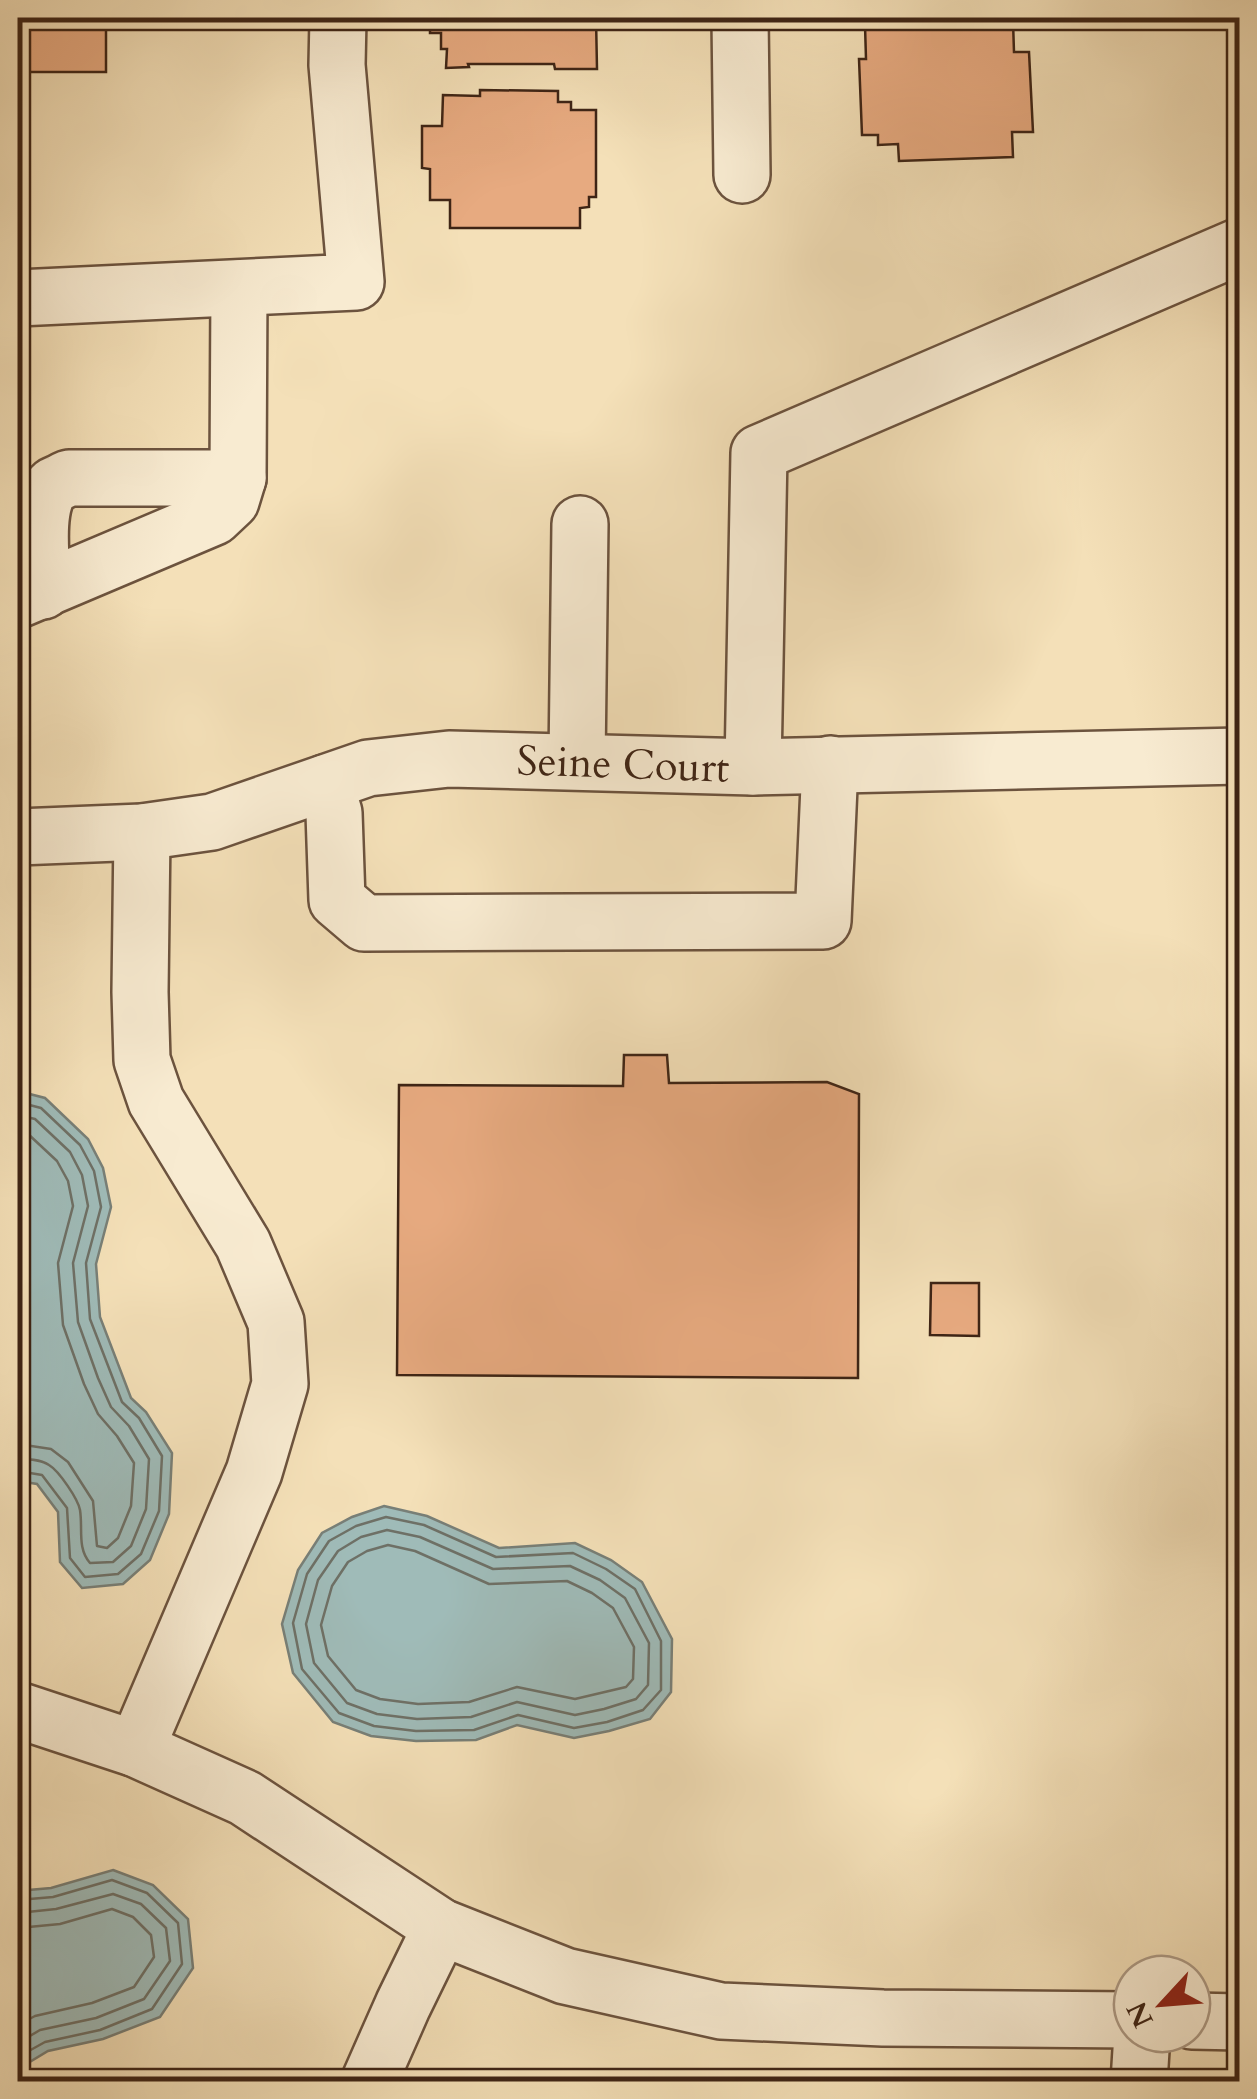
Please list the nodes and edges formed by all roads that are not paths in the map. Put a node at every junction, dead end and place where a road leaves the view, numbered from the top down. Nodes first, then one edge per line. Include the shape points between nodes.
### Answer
1 (338, 18) edge
2 (740, 18) edge
3 (742, 175) dead end
4 (1237, 257) edge
5 (238, 288) junction
6 (18, 298) edge
7 (238, 478) junction
8 (580, 524) dead end
9 (30, 596) edge
10 (1240, 756) edge
11 (577, 761) junction
12 (830, 764) junction
13 (753, 767) junction
14 (325, 783) junction
15 (142, 832) junction
16 (18, 837) edge
17 (18, 1710) edge
18 (136, 1750) junction
19 (442, 1927) junction
20 (1112, 2020) edge
21 (1212, 2021) edge
22 (1240, 2022) edge
23 (1140, 2054) edge
24 (369, 2082) edge
25 (1138, 2082) edge

1 - 5 street via 336,66 356,282
2 - 3 street
4 - 13 street via 759,453
5 - 6 street
5 - 7 street
7 - 9 street via 231,501 214,517
7 - 9 street via 69,478 54,485 41,512
8 - 11 street
10 - 12 street, Seine Court
11 - 13 street, Seine Court
11 - 14 street, Seine Court via 449,759 368,768
12 - 13 street, Seine Court
12 - 14 street via 823,921 364,922 337,900 334,813
14 - 15 street, Seine Court via 212,822
15 - 16 street, Seine Court
15 - 18 street via 142,1060 156,1101 250,1260 276,1322 280,1384 254,1472
17 - 18 street
18 - 19 street via 245,1798
19 - 20 street via 565,1976 721,2012
19 - 24 street
21 - 22 street
23 - 25 street

